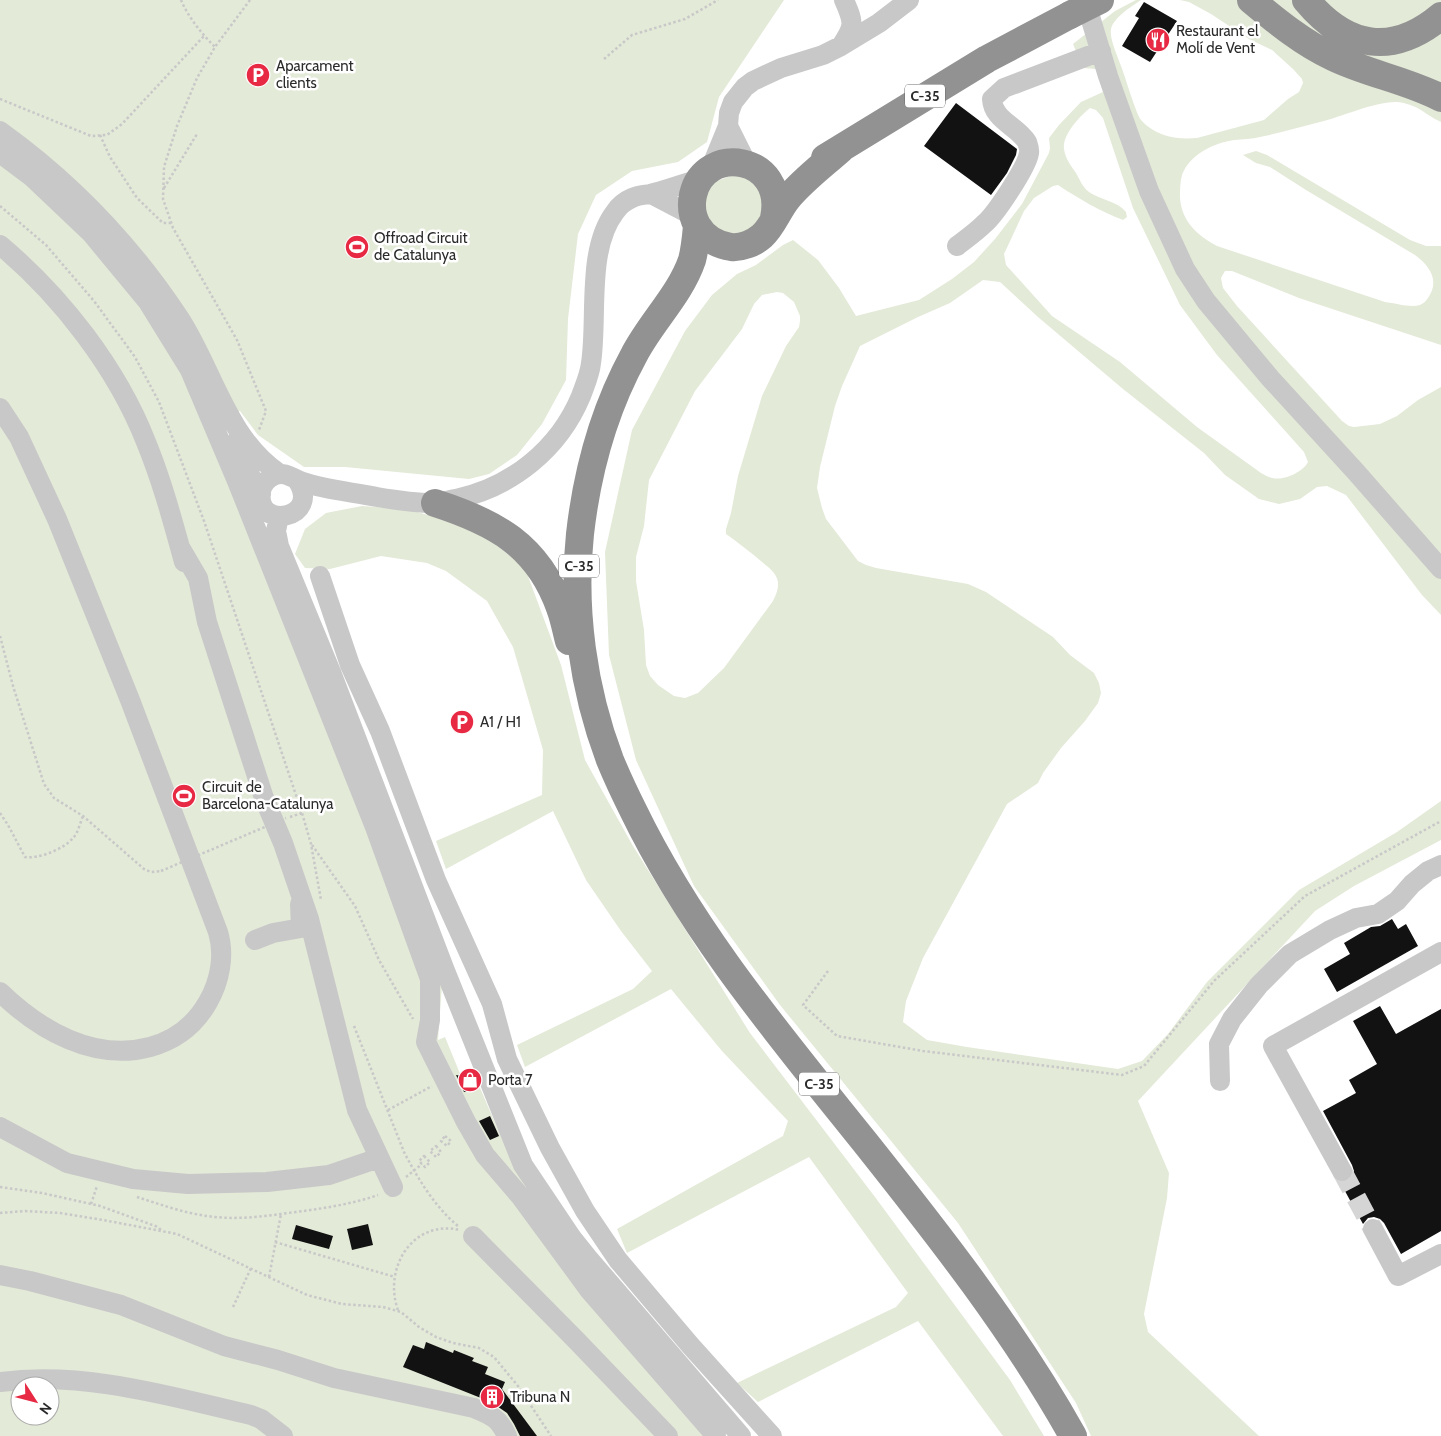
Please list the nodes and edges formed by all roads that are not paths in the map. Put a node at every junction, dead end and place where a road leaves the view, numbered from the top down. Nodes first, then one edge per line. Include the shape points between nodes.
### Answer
1 (1100, 0) edge
2 (1251, 0) edge
3 (1306, 0) edge
4 (902, 3) edge
5 (848, 8) edge
6 (1078, 8) edge
7 (1441, 16) edge
8 (879, 23) junction
9 (841, 46) junction
10 (1101, 51) junction
11 (1441, 98) edge
12 (728, 126) junction
13 (0, 131) edge
14 (841, 149) junction
15 (0, 154) edge
16 (753, 167) junction
17 (705, 174) junction
18 (650, 194) junction
19 (774, 218) junction
20 (695, 221) junction
21 (0, 245) edge
22 (957, 246) dead end
23 (737, 247) junction
24 (670, 300) junction
25 (0, 408) edge
26 (232, 420) junction
27 (288, 477) junction
28 (348, 491) junction
29 (261, 494) junction
30 (303, 500) junction
31 (434, 503) junction
32 (279, 516) junction
33 (180, 549) junction
34 (1441, 569) edge
35 (320, 576) dead end
36 (189, 580) dead end
37 (350, 665) junction
38 (331, 672) junction
39 (596, 715) junction
40 (1441, 864) edge
41 (300, 892) junction
42 (255, 940) dead end
43 (1441, 952) edge
44 (0, 992) edge
45 (1220, 1081) dead end
46 (0, 1127) edge
47 (379, 1158) junction
48 (175, 1170) dead end
49 (1342, 1171) tunnel mouth
50 (197, 1184) junction
51 (393, 1187) road end
52 (1373, 1229) tunnel mouth
53 (468, 1234) road end
54 (1439, 1259) edge
55 (0, 1275) edge
56 (0, 1382) edge
57 (283, 1436) edge
58 (507, 1436) edge
59 (668, 1436) edge
60 (716, 1436) edge
61 (742, 1436) edge
62 (772, 1436) edge
63 (1073, 1436) edge

1 - 6 highway, C-35, bridge
2 - 11 highway via 1334,58
3 - 7 highway via 1337,30 1371,41 1391,42 1412,36
4 - 8 street
5 - 8 street via 858,21
5 - 9 street via 852,25
6 - 10 street
6 - 14 highway, C-35
8 - 9 street
9 - 12 street via 753,81 733,102
10 - 22 street via 1004,88 992,98 997,115 1022,135 1030,151 1004,199 986,223
10 - 34 street via 1149,191 1190,277 1270,378
12 - 16 street
12 - 17 street
13 - 26 street via 79,195 138,262 181,320
14 - 16 highway, C-35 via 797,170 773,173
14 - 19 highway, C-35 via 797,187
15 - 60 street via 32,177 91,234 148,302 190,370 375,828 430,979 430,1020 426,1042 466,1122 485,1155 521,1197 590,1291
16 - 17 highway, C-35 via 728,162
16 - 19 highway via 766,176 774,191
17 - 18 street
17 - 20 highway, C-35 via 692,200
18 - 20 street
18 - 31 street via 622,204 613,214 600,242 591,366 568,422 552,444 511,479 480,492
19 - 23 highway, C-35 via 763,236
20 - 23 highway via 711,240
20 - 24 highway, C-35 via 692,259
21 - 33 street via 41,282 117,384 143,434
23 - 24 highway, C-35 via 712,261
24 - 39 highway, C-35 via 622,377 598,445 585,499 580,537 578,612 582,654
25 - 44 street via 19,437 57,520 160,776 218,932 221,952 213,994 200,1015 177,1036 146,1048 116,1051 80,1044 43,1027
26 - 27 street via 265,464
26 - 29 street via 253,483
27 - 28 street
27 - 29 street via 274,475 265,483
27 - 30 street via 303,493
28 - 30 street via 313,494
28 - 31 street
29 - 32 street via 263,506
30 - 32 street via 296,511
31 - 39 highway via 464,512 501,532 537,563 560,607 580,676
32 - 38 street via 276,531 279,546
33 - 36 street
33 - 41 street via 198,578 207,622 264,798
35 - 37 street
37 - 38 street
37 - 62 street via 380,731 436,880 492,1004 507,1059 550,1148 618,1260
38 - 61 street via 523,1165 588,1258
39 - 63 highway, C-35 via 610,760 652,849 688,908 753,1000 947,1247 1015,1344
40 - 45 street via 1428,871 1397,901 1378,914 1356,918 1290,954 1232,1019 1219,1044
41 - 42 street via 301,928
41 - 47 street via 357,1110
43 - 49 street via 1273,1046
46 - 50 street via 68,1163 133,1179
47 - 50 street via 329,1175 267,1182
47 - 51 street
48 - 50 street
52 - 54 street via 1398,1276
53 - 59 street
55 - 58 street via 121,1305 224,1346 319,1374 474,1408 500,1422
56 - 57 street via 73,1380 134,1388 261,1419

